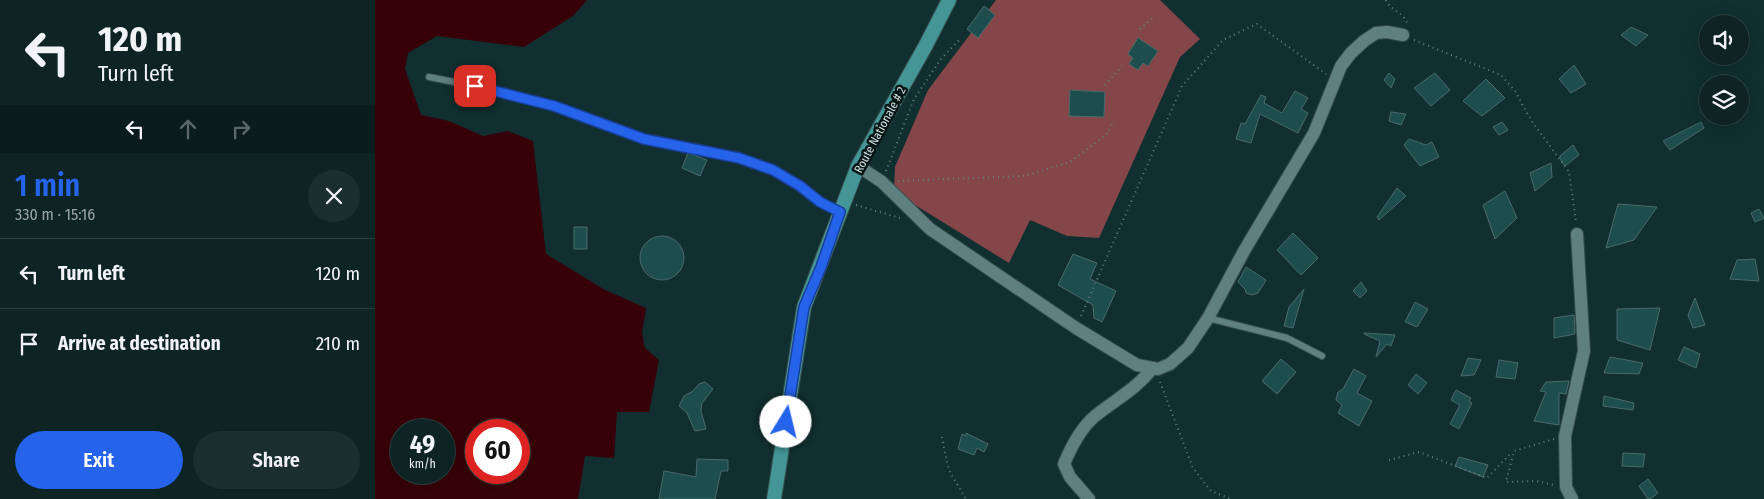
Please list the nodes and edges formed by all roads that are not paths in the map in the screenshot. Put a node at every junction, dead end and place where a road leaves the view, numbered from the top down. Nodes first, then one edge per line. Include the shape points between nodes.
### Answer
1 (949, 0) edge
2 (1403, 35) road end
3 (429, 77) dead end
4 (858, 166) junction
5 (842, 207) junction
6 (1577, 234) road end
7 (1208, 318) junction
8 (1322, 356) dead end
9 (1155, 369) junction
10 (1569, 493) edge
11 (775, 499) edge
12 (1089, 499) edge

1 - 4 main road, Route Nationale # 2
2 - 7 street via 1376,33 1364,40 1341,66 1314,133 1243,251
3 - 5 lane via 554,106 644,139 739,158 773,170 820,202
4 - 5 main road, Route Nationale # 2
4 - 9 street via 882,182 930,229 1076,328 1137,365
5 - 11 main road, Route Nationale # 2 via 804,307
6 - 10 street via 1584,351 1565,436
7 - 8 lane via 1287,338
7 - 9 street via 1188,348 1170,364
9 - 12 street via 1094,417 1072,446 1064,464 1070,477

